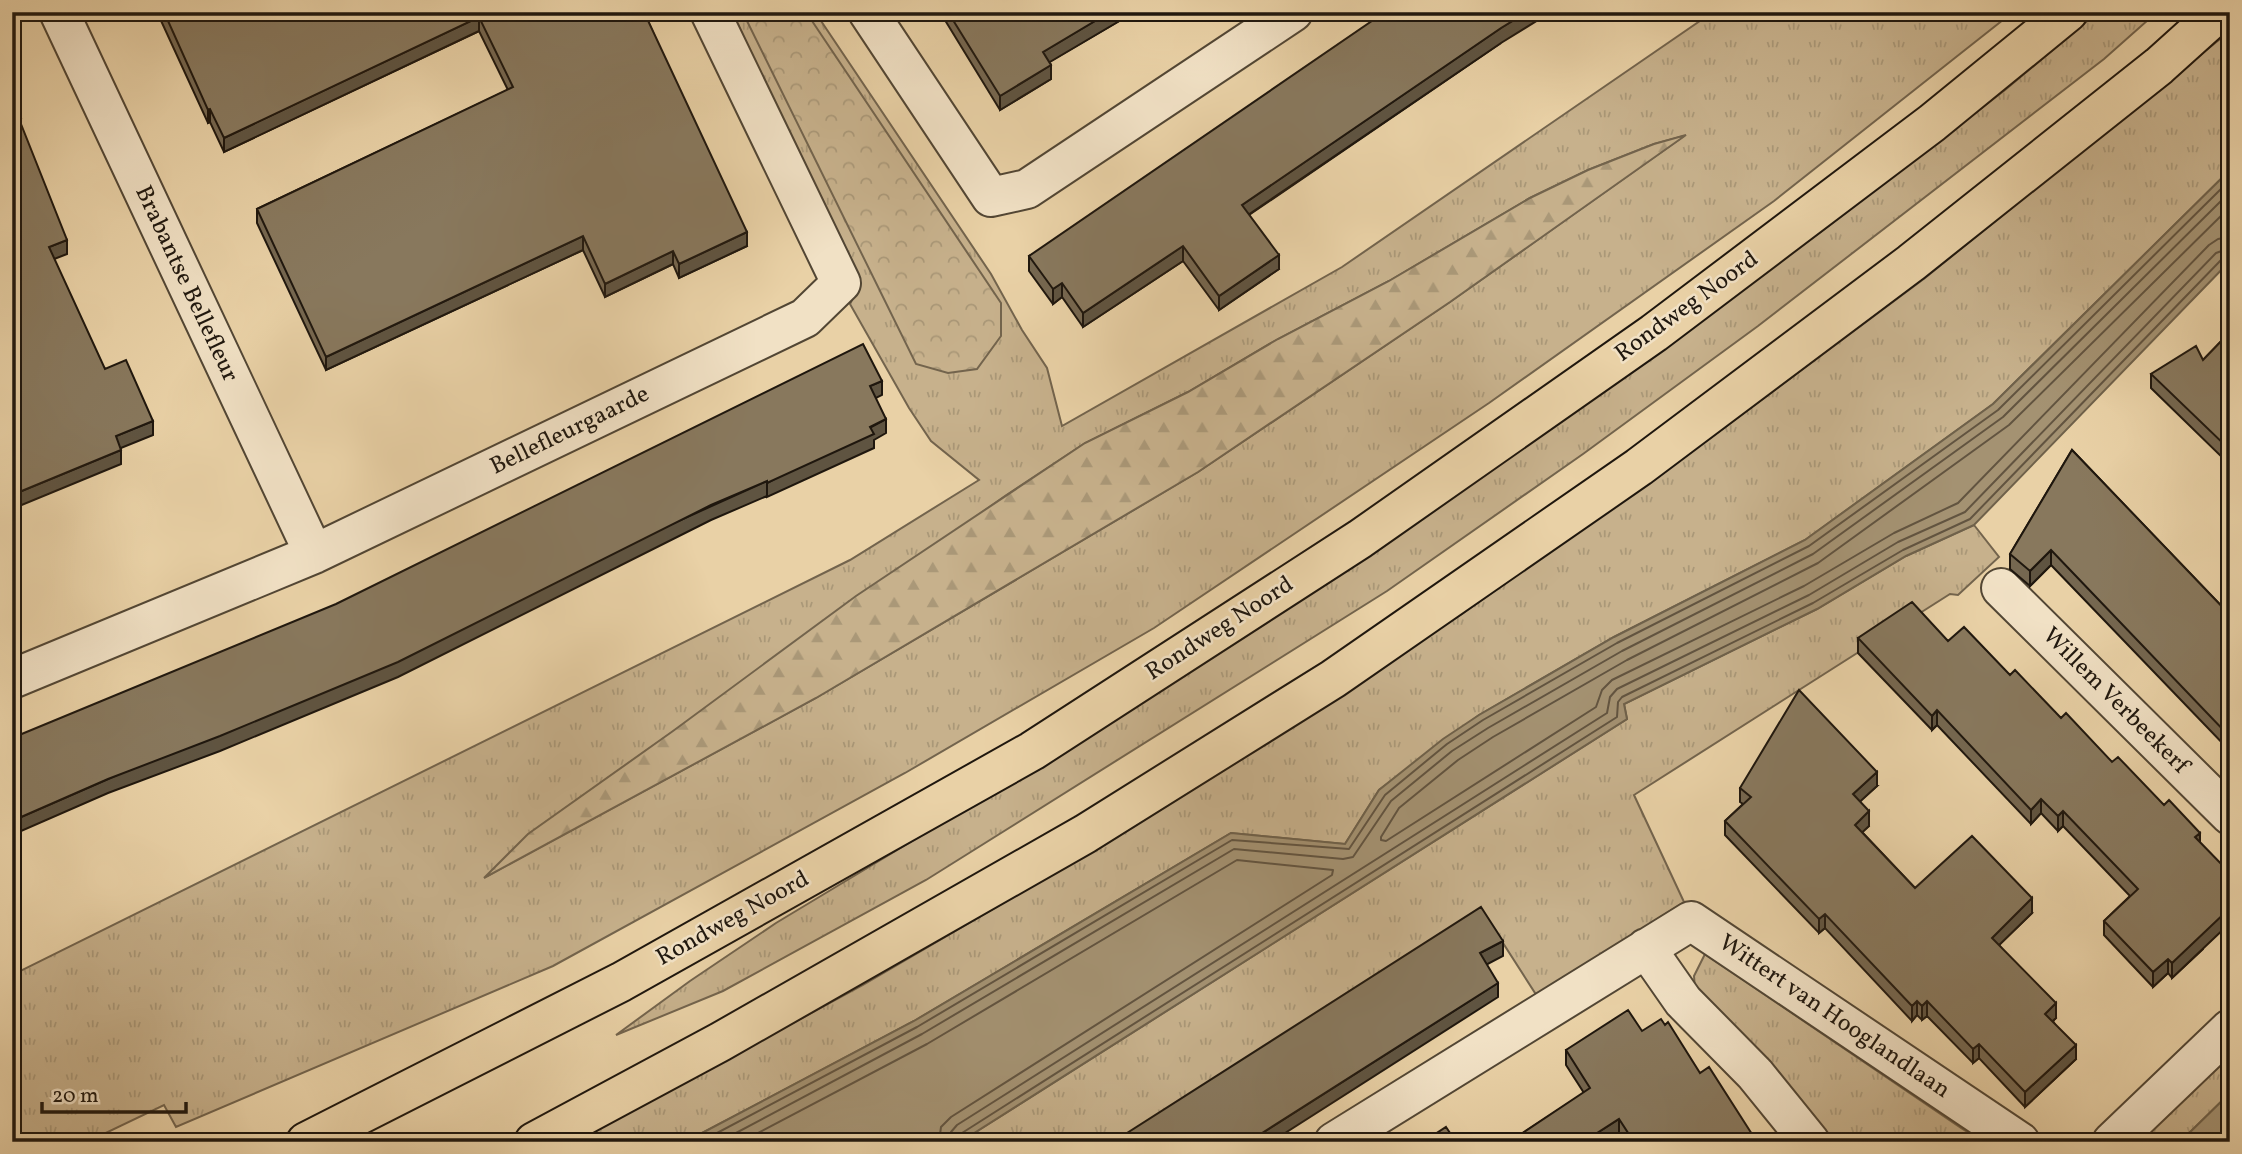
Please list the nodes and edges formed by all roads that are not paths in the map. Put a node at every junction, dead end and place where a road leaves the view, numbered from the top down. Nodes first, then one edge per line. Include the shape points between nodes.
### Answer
1 (59, 12) edge
2 (710, 12) edge
3 (868, 12) edge
4 (1293, 12) edge
5 (2068, 12) edge
6 (2219, 12) edge
7 (314, 554) junction
8 (2001, 588) dead end
9 (12, 679) edge
10 (2230, 815) edge
11 (1646, 948) junction
12 (2230, 1028) edge
13 (306, 1142) edge
14 (534, 1142) edge
15 (1334, 1142) edge
16 (1810, 1142) edge
17 (2020, 1142) edge
18 (2112, 1142) edge

1 - 7 street, Brabantse Bellefleur
2 - 7 street, Bellefleurgaarde via 841,283 805,318
3 - 4 street via 991,197 1027,189
5 - 13 main road, Rondweg Noord via 1932,124 1654,333 1360,539 1032,751 621,982
6 - 14 main road via 2159,66 1911,263 1639,467 1333,679 1085,834
7 - 9 street, Bellefleurgaarde
8 - 10 street, Willem Verbeekerf
11 - 15 street, Wittert van Hooglandlaan
11 - 16 street via 1682,1001 1755,1074
11 - 17 street, Wittert van Hooglandlaan via 1690,921
12 - 18 street

